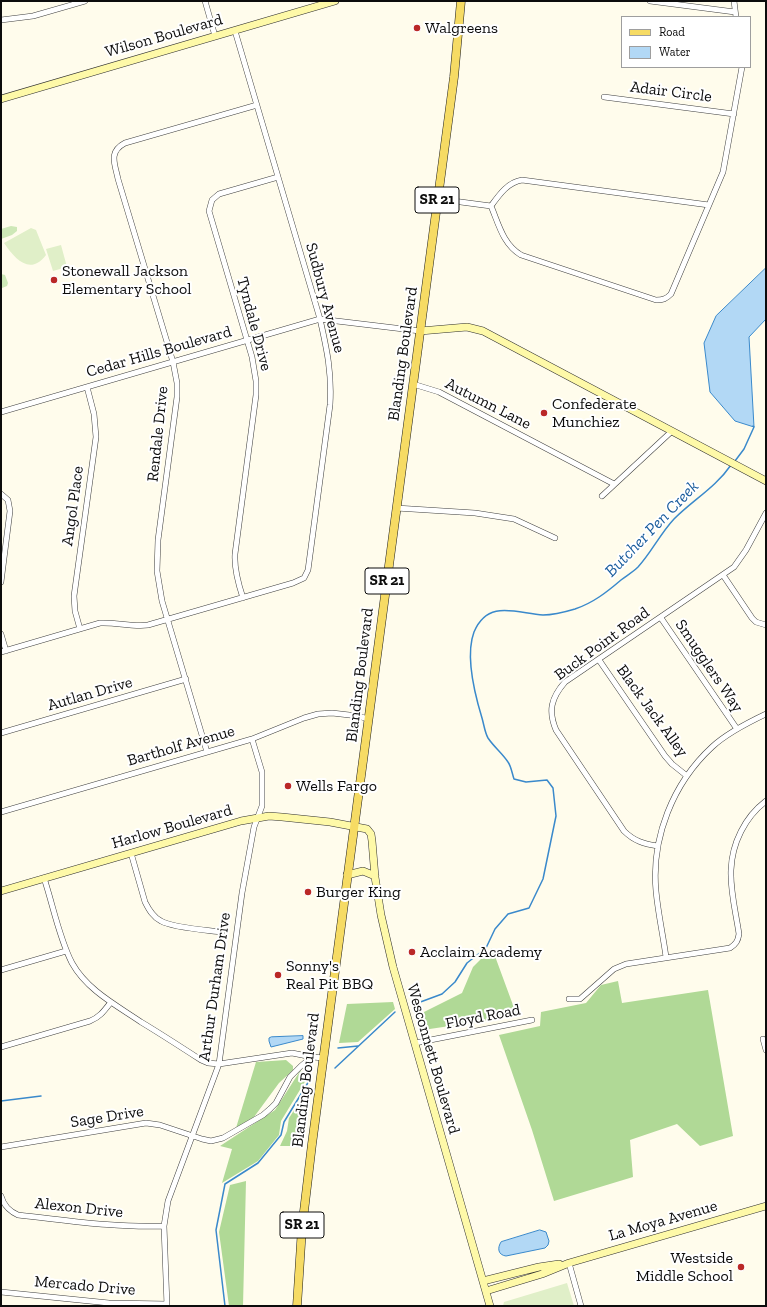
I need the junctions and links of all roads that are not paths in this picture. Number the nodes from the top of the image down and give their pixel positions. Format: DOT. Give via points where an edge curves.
graph roads {
  1 [pos="85,1"];
  2 [pos="205,1"];
  3 [pos="335,1"];
  4 [pos="461,1"];
  5 [pos="650,1"];
  6 [pos="734,1"];
  7 [pos="736,14"];
  8 [pos="1,20"];
  9 [pos="235,30"];
  10 [pos="215,36"];
  11 [pos="742,68"];
  12 [pos="604,97"];
  13 [pos="1,99"];
  14 [pos="257,105"];
  15 [pos="734,114"];
  16 [pos="278,177"];
  17 [pos="438,199"];
  18 [pos="709,205"];
  19 [pos="491,206"];
  20 [pos="320,319"];
  21 [pos="420,331"];
  22 [pos="247,340"];
  23 [pos="172,362"];
  24 [pos="413,384"];
  25 [pos="87,387"];
  26 [pos="1,412"];
  27 [pos="672,431"];
  28 [pos="766,481"];
  29 [pos="614,484"];
  30 [pos="1,494"];
  31 [pos="602,496"];
  32 [pos="396,508"];
  33 [pos="766,513"];
  34 [pos="555,538"];
  35 [pos="723,575"];
  36 [pos="1,582"];
  37 [pos="243,598"];
  38 [pos="661,618"];
  39 [pos="168,620"];
  40 [pos="766,625"];
  41 [pos="80,629"];
  42 [pos="1,634"];
  43 [pos="3,652"];
  44 [pos="599,660"];
  45 [pos="186,679"];
  46 [pos="766,714"];
  47 [pos="368,719"];
  48 [pos="737,729"];
  49 [pos="1,733"];
  50 [pos="252,738"];
  51 [pos="207,752"];
  52 [pos="687,776"];
  53 [pos="766,801"];
  54 [pos="1,812"];
  55 [pos="257,818"];
  56 [pos="354,826"];
  57 [pos="658,846"];
  58 [pos="131,853"];
  59 [pos="347,875"];
  60 [pos="375,876"];
  61 [pos="44,878"];
  62 [pos="1,891"];
  63 [pos="222,932"];
  64 [pos="66,951"];
  65 [pos="666,957"];
  66 [pos="1,970"];
  67 [pos="569,999"];
  68 [pos="111,1002"];
  69 [pos="532,1020"];
  70 [pos="763,1039"];
  71 [pos="415,1043"];
  72 [pos="1,1047"];
  73 [pos="766,1050"];
  74 [pos="312,1057"];
  75 [pos="324,1058"];
  76 [pos="219,1064"];
  77 [pos="192,1136"];
  78 [pos="1,1147"];
  79 [pos="1,1196"];
  80 [pos="766,1206"];
  81 [pos="164,1226"];
  82 [pos="569,1263"];
  83 [pos="483,1281"];
  84 [pos="486,1291"];
  85 [pos="1,1292"];
  86 [pos="167,1305"];
  87 [pos="298,1306"];
  88 [pos="490,1306"];
  89 [pos="581,1306"];
  1 -- 8 [label="street" via="33,16"];
  2 -- 10 [label="street"];
  3 -- 9 [label="street, Wilson Boulevard"];
  4 -- 17 [label="main road, Blanding Boulevard / SR 21"];
  5 -- 7 [label="street"];
  6 -- 7 [label="street"];
  9 -- 10 [label="street, Wilson Boulevard"];
  9 -- 14 [label="street, Sudbury Avenue"];
  10 -- 13 [label="street, Wilson Boulevard"];
  11 -- 15 [label="street"];
  12 -- 15 [label="street, Adair Circle"];
  14 -- 16 [label="street, Sudbury Avenue"];
  14 -- 23 [label="street, Rendale Drive" via="125,143 114,155 118,179"];
  15 -- 18 [label="street" via="723,172"];
  16 -- 20 [label="street, Sudbury Avenue"];
  16 -- 22 [label="street, Tyndale Drive" via="220,194 210,205 209,211"];
  17 -- 19 [label="street"];
  17 -- 21 [label="main road, Blanding Boulevard / SR 21"];
  18 -- 19 [label="street" via="522,180 507,186"];
  18 -- 19 [label="street" via="671,294 663,300 656,300 521,255 504,239"];
  20 -- 21 [label="street, Cedar Hills Boulevard"];
  20 -- 22 [label="street, Cedar Hills Boulevard"];
  20 -- 37 [label="street, Sudbury Avenue" via="329,360 331,388 308,570 304,578 293,583"];
  21 -- 24 [label="main road, Blanding Boulevard / SR 21"];
  21 -- 27 [label="street" via="467,327 483,331"];
  22 -- 23 [label="street, Cedar Hills Boulevard"];
  22 -- 37 [label="street, Tyndale Drive" via="254,369 256,395 234,565"];
  23 -- 25 [label="street, Cedar Hills Boulevard"];
  23 -- 39 [label="street, Rendale Drive" via="177,397 156,554 159,586"];
  24 -- 29 [label="street, Autumn Lane" via="439,392"];
  24 -- 32 [label="main road, Blanding Boulevard / SR 21"];
  25 -- 26 [label="street, Cedar Hills Boulevard"];
  25 -- 41 [label="street, Angol Place" via="94,414 96,437 74,596"];
  27 -- 28 [label="street"];
  27 -- 29 [label="street"];
  29 -- 31 [label="street"];
  30 -- 36 [label="street" via="8,500 10,511"];
  32 -- 34 [label="street" via="475,513 514,519"];
  32 -- 47 [label="main road, Blanding Boulevard / SR 21"];
  33 -- 35 [label="street, Buck Point Road" via="741,559"];
  35 -- 38 [label="street, Buck Point Road"];
  35 -- 40 [label="street" via="752,618"];
  37 -- 39 [label="street"];
  38 -- 44 [label="street, Buck Point Road"];
  38 -- 48 [label="street, Smugglers Way"];
  39 -- 41 [label="street" via="139,626 100,623"];
  39 -- 45 [label="street, Rendale Drive"];
  41 -- 43 [label="street"];
  42 -- 43 [label="street"];
  44 -- 52 [label="street, Black Jack Alley" via="659,748 672,764"];
  44 -- 57 [label="street, Buck Point Road" via="565,682 559,689 552,705 553,723 624,831 642,843"];
  45 -- 49 [label="street, Autlan Drive"];
  45 -- 51 [label="street, Rendale Drive"];
  46 -- 48 [label="street"];
  47 -- 50 [label="street, Bartholf Avenue" via="332,713 318,714"];
  47 -- 56 [label="main road, Blanding Boulevard / SR 21"];
  48 -- 52 [label="street" via="712,747"];
  50 -- 51 [label="street, Bartholf Avenue"];
  50 -- 55 [label="street, Arthur Durham Drive" via="262,781 262,806"];
  51 -- 54 [label="street, Bartholf Avenue"];
  52 -- 57 [label="street" via="667,813"];
  53 -- 65 [label="street" via="751,815 743,828 733,855 731,870 739,934 735,945 730,948"];
  55 -- 56 [label="street, Harlow Boulevard" via="282,817"];
  55 -- 58 [label="street, Harlow Boulevard"];
  55 -- 76 [label="street, Arthur Durham Drive" via="242,893"];
  56 -- 59 [label="main road, Blanding Boulevard / SR 21"];
  56 -- 60 [label="street, Wesconnett Boulevard" via="367,829 371,834"];
  57 -- 65 [label="street" via="656,890"];
  58 -- 61 [label="street, Harlow Boulevard"];
  58 -- 63 [label="street" via="145,902 154,916 167,924"];
  59 -- 60 [label="street" via="363,871"];
  59 -- 75 [label="main road, Blanding Boulevard / SR 21"];
  60 -- 71 [label="street, Wesconnett Boulevard" via="385,937"];
  61 -- 62 [label="street, Harlow Boulevard"];
  61 -- 64 [label="street"];
  64 -- 66 [label="street"];
  64 -- 68 [label="street" via="82,977"];
  65 -- 67 [label="street" via="620,966 580,999"];
  68 -- 72 [label="street" via="102,1014 90,1021"];
  68 -- 76 [label="street" via="201,1060"];
  69 -- 71 [label="street, Floyd Road"];
  70 -- 73 [label="street"];
  71 -- 83 [label="street, Wesconnett Boulevard"];
  74 -- 75 [label="street"];
  74 -- 76 [label="street" via="292,1053"];
  74 -- 77 [label="street, Sage Drive" via="290,1077 276,1102 263,1115 223,1138 211,1141"];
  75 -- 87 [label="main road, Blanding Boulevard / SR 21" via="302,1228"];
  76 -- 77 [label="street, Arthur Durham Drive"];
  77 -- 78 [label="street, Sage Drive" via="160,1125 146,1124"];
  77 -- 81 [label="street, Arthur Durham Drive" via="168,1201"];
  79 -- 81 [label="street, Alexon Drive" via="5,1206 18,1215 115,1226"];
  80 -- 82 [label="street, La Moya Avenue"];
  81 -- 86 [label="street, Arthur Durham Drive"];
  82 -- 83 [label="street, La Moya Avenue" via="539,1267"];
  82 -- 84 [label="street, La Moya Avenue"];
  82 -- 89 [label="street"];
  83 -- 84 [label="street, Wesconnett Boulevard"];
  84 -- 88 [label="street, Wesconnett Boulevard"];
  85 -- 86 [label="street, Mercado Drive" via="109,1303"];
}
